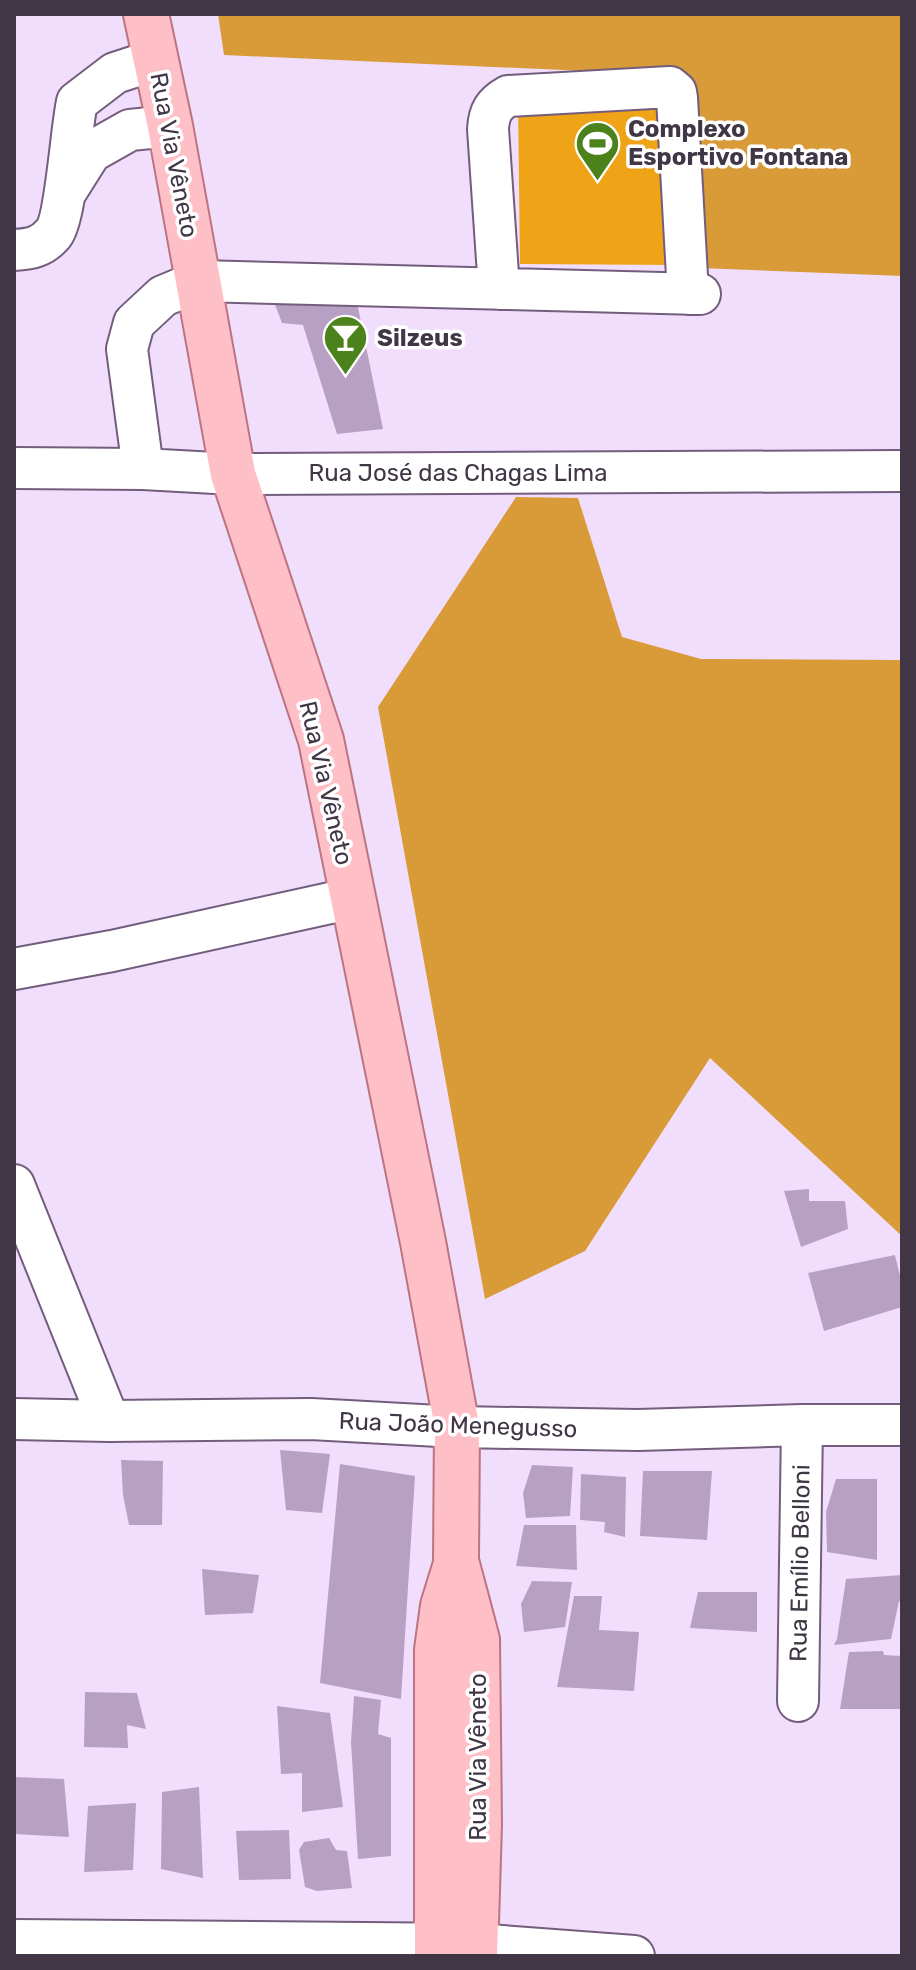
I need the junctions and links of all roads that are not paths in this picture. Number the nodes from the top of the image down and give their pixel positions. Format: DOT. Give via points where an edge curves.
graph roads {
  1 [pos="146,14"];
  2 [pos="155,60"];
  3 [pos="170,126"];
  4 [pos="65,193"];
  5 [pos="14,250"];
  6 [pos="199,281"];
  7 [pos="499,289"];
  8 [pos="14,468"];
  9 [pos="143,469"];
  10 [pos="902,471"];
  11 [pos="233,474"];
  12 [pos="353,898"];
  13 [pos="14,969"];
  14 [pos="14,1185"];
  15 [pos="14,1419"];
  16 [pos="109,1421"];
  17 [pos="802,1425"];
  18 [pos="902,1425"];
  19 [pos="457,1427"];
  20 [pos="798,1701"];
  21 [pos="14,1940"];
  22 [pos="456,1950"];
  23 [pos="634,1956"];
  1 -- 2 [label="main road, Rua Via Vêneto"];
  2 -- 3 [label="main road, Rua Via Vêneto"];
  2 -- 4 [label="street" via="115,73 77,102"];
  3 -- 4 [label="street" via="130,130 91,152"];
  3 -- 6 [label="main road, Rua Via Vêneto"];
  4 -- 5 [label="street" via="56,231 36,249"];
  6 -- 7 [label="street"];
  6 -- 9 [label="street" via="163,296 134,323 127,349"];
  6 -- 11 [label="main road, Rua Via Vêneto"];
  7 -- 7 [label="street" via="694,294 676,92 670,87 508,96 496,103 488,129"];
  8 -- 9 [label="street, Rua José das Chagas Lima"];
  9 -- 11 [label="street, Rua José das Chagas Lima"];
  10 -- 11 [label="street, Rua José das Chagas Lima"];
  11 -- 12 [label="main road, Rua Via Vêneto" via="321,740"];
  12 -- 13 [label="street"];
  12 -- 19 [label="main road, Rua Via Vêneto"];
  14 -- 16 [label="street"];
  15 -- 16 [label="street, Rua João Menegusso"];
  16 -- 19 [label="street, Rua João Menegusso" via="311,1419"];
  17 -- 18 [label="street, Rua João Menegusso"];
  17 -- 19 [label="street, Rua João Menegusso" via="638,1430"];
  17 -- 20 [label="street, Rua Emílio Belloni"];
  19 -- 22 [label="main road, Rua Via Vêneto" via="456,1561 477,1640 479,1824"];
  21 -- 22 [label="street"];
  22 -- 23 [label="street"];
}
